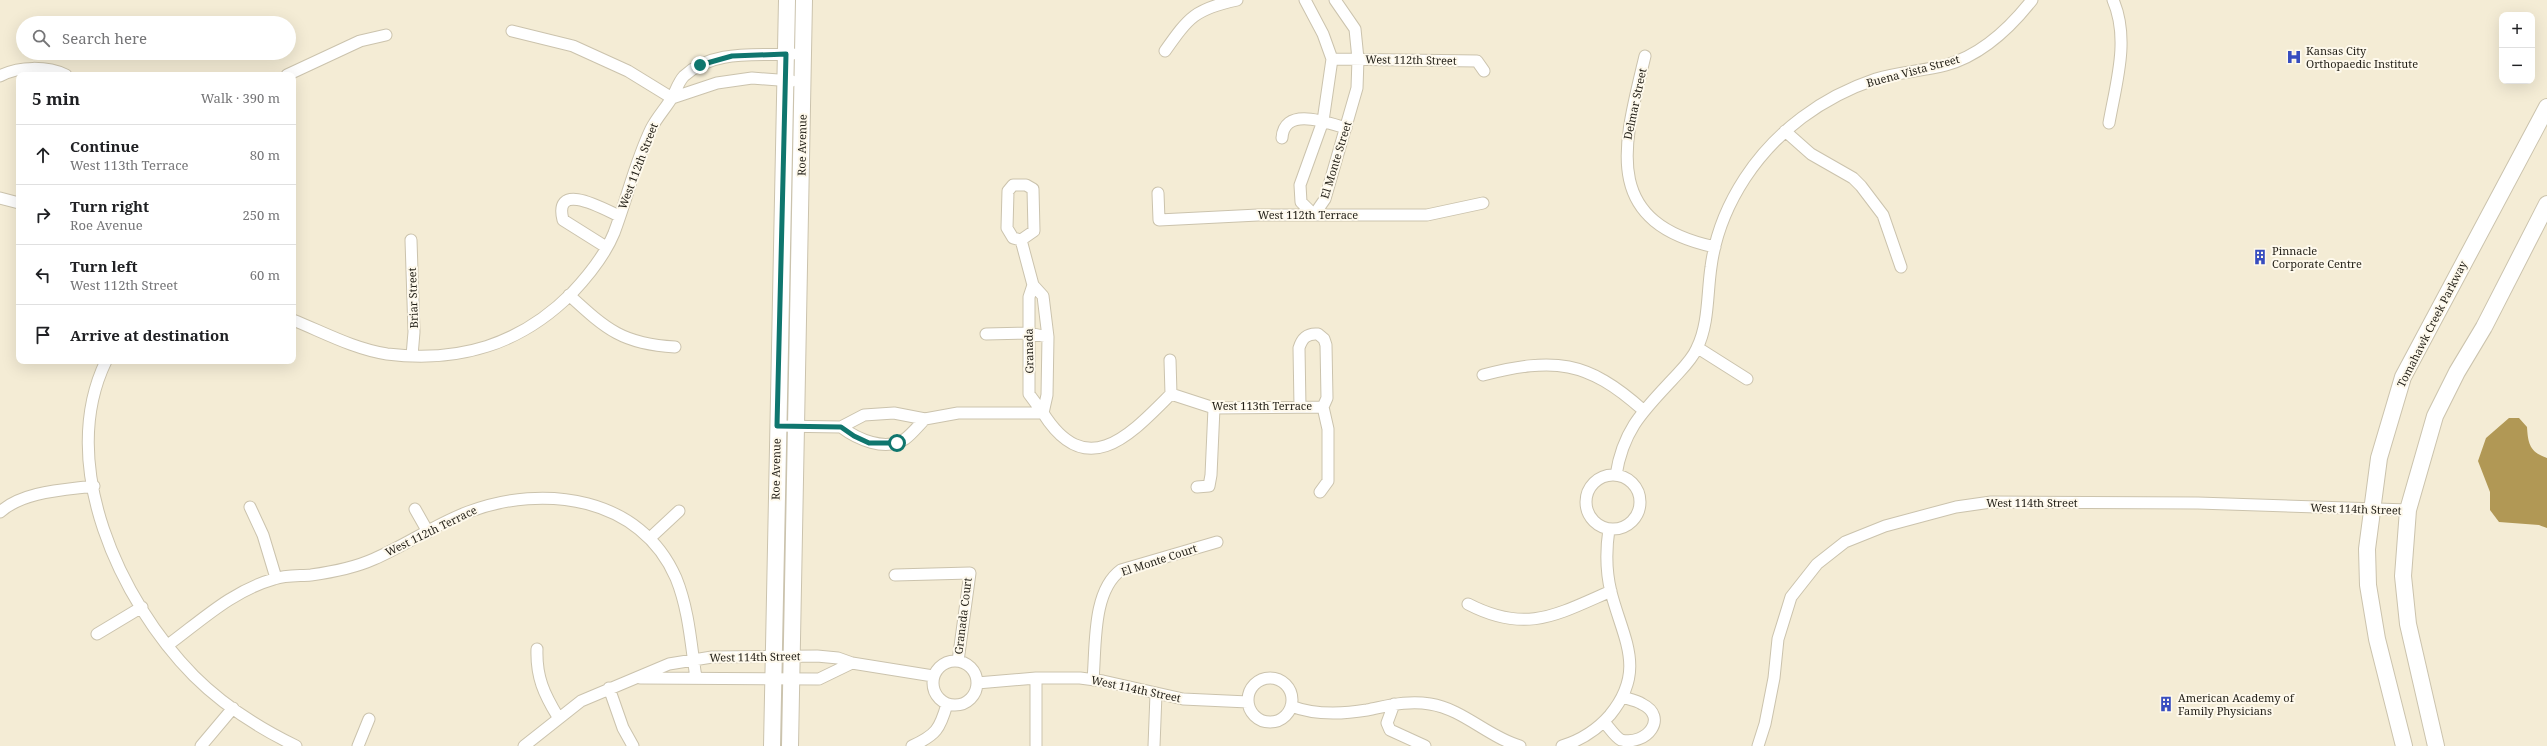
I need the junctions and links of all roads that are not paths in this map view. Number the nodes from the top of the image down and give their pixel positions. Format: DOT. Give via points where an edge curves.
graph roads {
  1 [pos="787,0"];
  2 [pos="804,0"];
  3 [pos="1237,0"];
  4 [pos="1305,0"];
  5 [pos="1334,0"];
  6 [pos="2032,0"];
  7 [pos="2113,0"];
  8 [pos="512,31"];
  9 [pos="386,35"];
  10 [pos="1165,51"];
  11 [pos="803,53"];
  12 [pos="786,54"];
  13 [pos="1645,56"];
  14 [pos="1332,59"];
  15 [pos="1358,59"];
  16 [pos="53,72"];
  17 [pos="293,72"];
  18 [pos="1484,72"];
  19 [pos="0,76"];
  20 [pos="786,81"];
  21 [pos="803,81"];
  22 [pos="672,98"];
  23 [pos="2547,107"];
  24 [pos="1323,121"];
  25 [pos="2109,123"];
  26 [pos="1346,128"];
  27 [pos="1785,132"];
  28 [pos="1282,138"];
  29 [pos="1158,194"];
  30 [pos="0,198"];
  31 [pos="16,202"];
  32 [pos="1483,202"];
  33 [pos="2547,204"];
  34 [pos="1314,215"];
  35 [pos="619,216"];
  36 [pos="411,240"];
  37 [pos="1021,240"];
  38 [pos="606,247"];
  39 [pos="1715,247"];
  40 [pos="1901,267"];
  41 [pos="1033,285"];
  42 [pos="569,295"];
  43 [pos="296,321"];
  44 [pos="1028,333"];
  45 [pos="986,334"];
  46 [pos="1048,337"];
  47 [pos="675,347"];
  48 [pos="1698,348"];
  49 [pos="412,356"];
  50 [pos="1170,360"];
  51 [pos="105,364"];
  52 [pos="1483,375"];
  53 [pos="1747,379"];
  54 [pos="1172,394"];
  55 [pos="1300,407"];
  56 [pos="1322,407"];
  57 [pos="1214,408"];
  58 [pos="1643,410"];
  59 [pos="1043,413"];
  60 [pos="925,419"];
  61 [pos="777,426"];
  62 [pos="794,427"];
  63 [pos="841,427"];
  64 [pos="1616,475"];
  65 [pos="94,486"];
  66 [pos="1198,487"];
  67 [pos="1320,492"];
  68 [pos="250,507"];
  69 [pos="415,509"];
  70 [pos="2370,510"];
  71 [pos="2408,510"];
  72 [pos="679,511"];
  73 [pos="0,512"];
  74 [pos="1609,529"];
  75 [pos="428,532"];
  76 [pos="650,538"];
  77 [pos="1217,542"];
  78 [pos="895,575"];
  79 [pos="276,578"];
  80 [pos="1611,591"];
  81 [pos="1468,604"];
  82 [pos="142,607"];
  83 [pos="97,634"];
  84 [pos="168,645"];
  85 [pos="537,649"];
  86 [pos="774,656"];
  87 [pos="791,656"];
  88 [pos="694,660"];
  89 [pos="958,661"];
  90 [pos="852,663"];
  91 [pos="934,676"];
  92 [pos="636,678"];
  93 [pos="696,678"];
  94 [pos="1036,678"];
  95 [pos="773,680"];
  96 [pos="791,680"];
  97 [pos="1093,680"];
  98 [pos="977,683"];
  99 [pos="609,688"];
  100 [pos="1156,694"];
  101 [pos="1622,697"];
  102 [pos="1248,702"];
  103 [pos="947,704"];
  104 [pos="1394,704"];
  105 [pos="1291,706"];
  106 [pos="233,708"];
  107 [pos="558,717"];
  108 [pos="369,719"];
  109 [pos="1604,722"];
  110 [pos="202,746"];
  111 [pos="296,746"];
  112 [pos="358,746"];
  113 [pos="524,746"];
  114 [pos="633,746"];
  115 [pos="772,746"];
  116 [pos="790,746"];
  117 [pos="912,746"];
  118 [pos="1036,746"];
  119 [pos="1154,746"];
  120 [pos="1424,746"];
  121 [pos="1520,746"];
  122 [pos="1562,746"];
  123 [pos="1758,746"];
  124 [pos="2404,746"];
  125 [pos="2436,746"];
  1 -- 12 [label="main road, Roe Avenue"];
  2 -- 11 [label="main road, Roe Avenue"];
  3 -- 10 [label="street" via="1213,5 1187,20"];
  4 -- 14 [label="street, El Monte Street" via="1323,34"];
  5 -- 15 [label="street, El Monte Street" via="1356,29"];
  6 -- 27 [label="street, Buena Vista Street" via="2005,30 1977,51 1947,65 1892,75 1838,94 1820,104"];
  7 -- 25 [label="street" via="2121,22 2122,38"];
  8 -- 22 [label="street" via="573,46 628,71"];
  9 -- 17 [label="street" via="360,41"];
  11 -- 12 [label="street, West 112th Street"];
  11 -- 21 [label="main road, Roe Avenue"];
  12 -- 20 [label="main road, Roe Avenue"];
  12 -- 22 [label="street, West 112th Street" via="737,56 700,65 683,77"];
  13 -- 39 [label="street, Delmar Street" via="1629,122 1625,151 1634,194 1656,222 1670,232 1687,240"];
  14 -- 15 [label="street, West 112th Street"];
  14 -- 24 [label="street, El Monte Street"];
  15 -- 18 [label="street, West 112th Street" via="1477,61"];
  15 -- 26 [label="street, El Monte Street" via="1356,88"];
  16 -- 19 [label="street" via="36,68 20,69"];
  20 -- 21 [label="street"];
  20 -- 22 [label="street" via="752,78 717,83"];
  20 -- 61 [label="main road, Roe Avenue"];
  21 -- 62 [label="main road, Roe Avenue"];
  22 -- 35 [label="street, West 112th Street" via="650,130"];
  23 -- 70 [label="main road, Tomahawk Creek Parkway" via="2403,377 2379,458"];
  24 -- 26 [label="street"];
  24 -- 28 [label="street" via="1291,121 1283,128"];
  24 -- 34 [label="street, El Monte Street" via="1300,185 1301,202"];
  26 -- 34 [label="street, El Monte Street" via="1325,199"];
  27 -- 39 [label="street, Buena Vista Street" via="1766,151 1744,180 1728,210"];
  27 -- 40 [label="street" via="1811,154 1853,178 1861,186 1883,215"];
  29 -- 34 [label="street, West 112th Terrace" via="1159,220"];
  30 -- 31 [label="street"];
  32 -- 34 [label="street, West 112th Terrace" via="1427,215"];
  33 -- 71 [label="main road" via="2435,416"];
  35 -- 38 [label="street, West 112th Street"];
  35 -- 38 [label="street, West 112th Street" via="583,199 570,199 563,204 563,220"];
  36 -- 49 [label="street, Briar Street" via="414,332"];
  37 -- 37 [label="street" via="1034,231 1032,189 1026,185 1013,185 1008,191 1007,228 1013,238"];
  37 -- 41 [label="street"];
  38 -- 42 [label="street, West 112th Street" via="582,282"];
  39 -- 48 [label="street, Buena Vista Street" via="1705,320"];
  41 -- 44 [label="street, Granada" via="1029,297"];
  41 -- 46 [label="street" via="1043,296"];
  42 -- 47 [label="street" via="614,332 630,340"];
  42 -- 49 [label="street, West 112th Street" via="553,311 516,337 465,352 433,357"];
  43 -- 49 [label="street, West 112th Street" via="366,349"];
  44 -- 45 [label="street"];
  44 -- 46 [label="street"];
  44 -- 59 [label="street, Granada" via="1029,394"];
  46 -- 59 [label="street" via="1047,395"];
  48 -- 53 [label="street"];
  48 -- 58 [label="street, Buena Vista Street"];
  50 -- 54 [label="street"];
  51 -- 65 [label="street" via="89,416 89,455"];
  52 -- 58 [label="street" via="1536,364 1588,371 1612,385"];
  54 -- 57 [label="street, West 113th Terrace"];
  54 -- 59 [label="street" via="1128,436 1104,446 1089,447 1065,440 1053,429"];
  55 -- 56 [label="street, West 113th Terrace"];
  55 -- 56 [label="street" via="1299,348 1301,340 1312,334 1324,338 1326,346 1327,398"];
  55 -- 57 [label="street, West 113th Terrace"];
  56 -- 67 [label="street" via="1328,429 1328,481"];
  57 -- 66 [label="street" via="1211,475 1208,486"];
  58 -- 64 [label="street, Buena Vista Street" via="1627,434"];
  59 -- 60 [label="street" via="958,413"];
  60 -- 63 [label="street" via="894,413 864,415"];
  60 -- 63 [label="street" via="906,438 897,443 869,443"];
  61 -- 62 [label="street"];
  61 -- 86 [label="main road, Roe Avenue"];
  62 -- 63 [label="street"];
  62 -- 87 [label="main road, Roe Avenue"];
  64 -- 74 [label="street" via="1610,474 1597,480 1589,489 1586,498 1586,506 1592,518"];
  64 -- 74 [label="street" via="1628,478 1635,484 1641,502 1639,511 1627,525"];
  65 -- 73 [label="street" via="27,498"];
  65 -- 82 [label="street" via="104,531 113,554"];
  68 -- 79 [label="street" via="263,534"];
  69 -- 75 [label="street"];
  70 -- 71 [label="street, West 114th Street"];
  70 -- 123 [label="street, West 114th Street" via="2198,503 1992,502 1956,507 1879,528 1845,542 1817,564 1791,596 1778,639 1766,724"];
  70 -- 124 [label="main road, Tomahawk Creek Parkway" via="2368,586 2376,639"];
  71 -- 125 [label="main road" via="2403,576 2408,624"];
  72 -- 76 [label="street"];
  74 -- 80 [label="street"];
  75 -- 76 [label="street, West 112th Terrace" via="469,512 498,502 546,497 590,503 629,521"];
  75 -- 79 [label="street, West 112th Terrace" via="352,567"];
  76 -- 88 [label="street, West 112th Terrace" via="676,579 688,620"];
  77 -- 97 [label="street, El Monte Court" via="1121,570 1114,576 1106,586 1100,603"];
  78 -- 89 [label="street, Granada Court" via="970,573"];
  79 -- 84 [label="street, West 112th Terrace" via="232,596"];
  80 -- 81 [label="street" via="1554,615 1520,621 1498,617"];
  80 -- 101 [label="street" via="1625,632 1629,653 1629,675"];
  82 -- 83 [label="street"];
  82 -- 84 [label="street"];
  84 -- 106 [label="street" via="193,675"];
  85 -- 107 [label="street" via="541,688"];
  86 -- 87 [label="street, West 114th Street"];
  86 -- 88 [label="street, West 114th Street" via="712,657"];
  86 -- 95 [label="main road, Roe Avenue"];
  87 -- 90 [label="street, West 114th Street" via="838,658"];
  87 -- 96 [label="main road, Roe Avenue"];
  88 -- 92 [label="street, West 114th Street" via="669,664"];
  88 -- 93 [label="street, West 112th Terrace"];
  89 -- 91 [label="street" via="942,664"];
  89 -- 98 [label="street" via="971,668"];
  90 -- 91 [label="street, West 114th Street"];
  90 -- 96 [label="street, West 114th Street" via="819,679"];
  91 -- 103 [label="street" via="934,690 939,699"];
  92 -- 93 [label="street, West 114th Street"];
  92 -- 99 [label="street, West 114th Street"];
  93 -- 95 [label="street, West 114th Street"];
  94 -- 97 [label="street, West 114th Street"];
  94 -- 98 [label="street, West 114th Street"];
  94 -- 118 [label="street"];
  95 -- 96 [label="street, West 114th Street"];
  95 -- 115 [label="main road, Roe Avenue"];
  96 -- 116 [label="main road, Roe Avenue"];
  97 -- 100 [label="street, West 114th Street"];
  98 -- 103 [label="street" via="975,693 968,701 957,705"];
  99 -- 107 [label="street, West 114th Street" via="581,701"];
  99 -- 114 [label="street" via="623,728"];
  100 -- 102 [label="street, West 114th Street" via="1199,701"];
  100 -- 119 [label="street"];
  101 -- 109 [label="street"];
  101 -- 109 [label="street" via="1649,709 1655,720 1650,736 1631,743 1621,740"];
  102 -- 105 [label="street" via="1254,715 1266,722 1280,720"];
  102 -- 105 [label="street" via="1248,695 1256,682 1270,677 1278,678 1289,688 1292,695"];
  103 -- 117 [label="street" via="934,734"];
  104 -- 105 [label="street" via="1365,711 1337,712 1305,711"];
  104 -- 120 [label="street" via="1387,723 1390,730"];
  104 -- 121 [label="street" via="1410,702 1441,706 1493,736"];
  106 -- 110 [label="street"];
  106 -- 111 [label="street" via="262,729"];
  107 -- 113 [label="street, West 114th Street"];
  108 -- 112 [label="street"];
  109 -- 122 [label="street" via="1588,734"];
}
